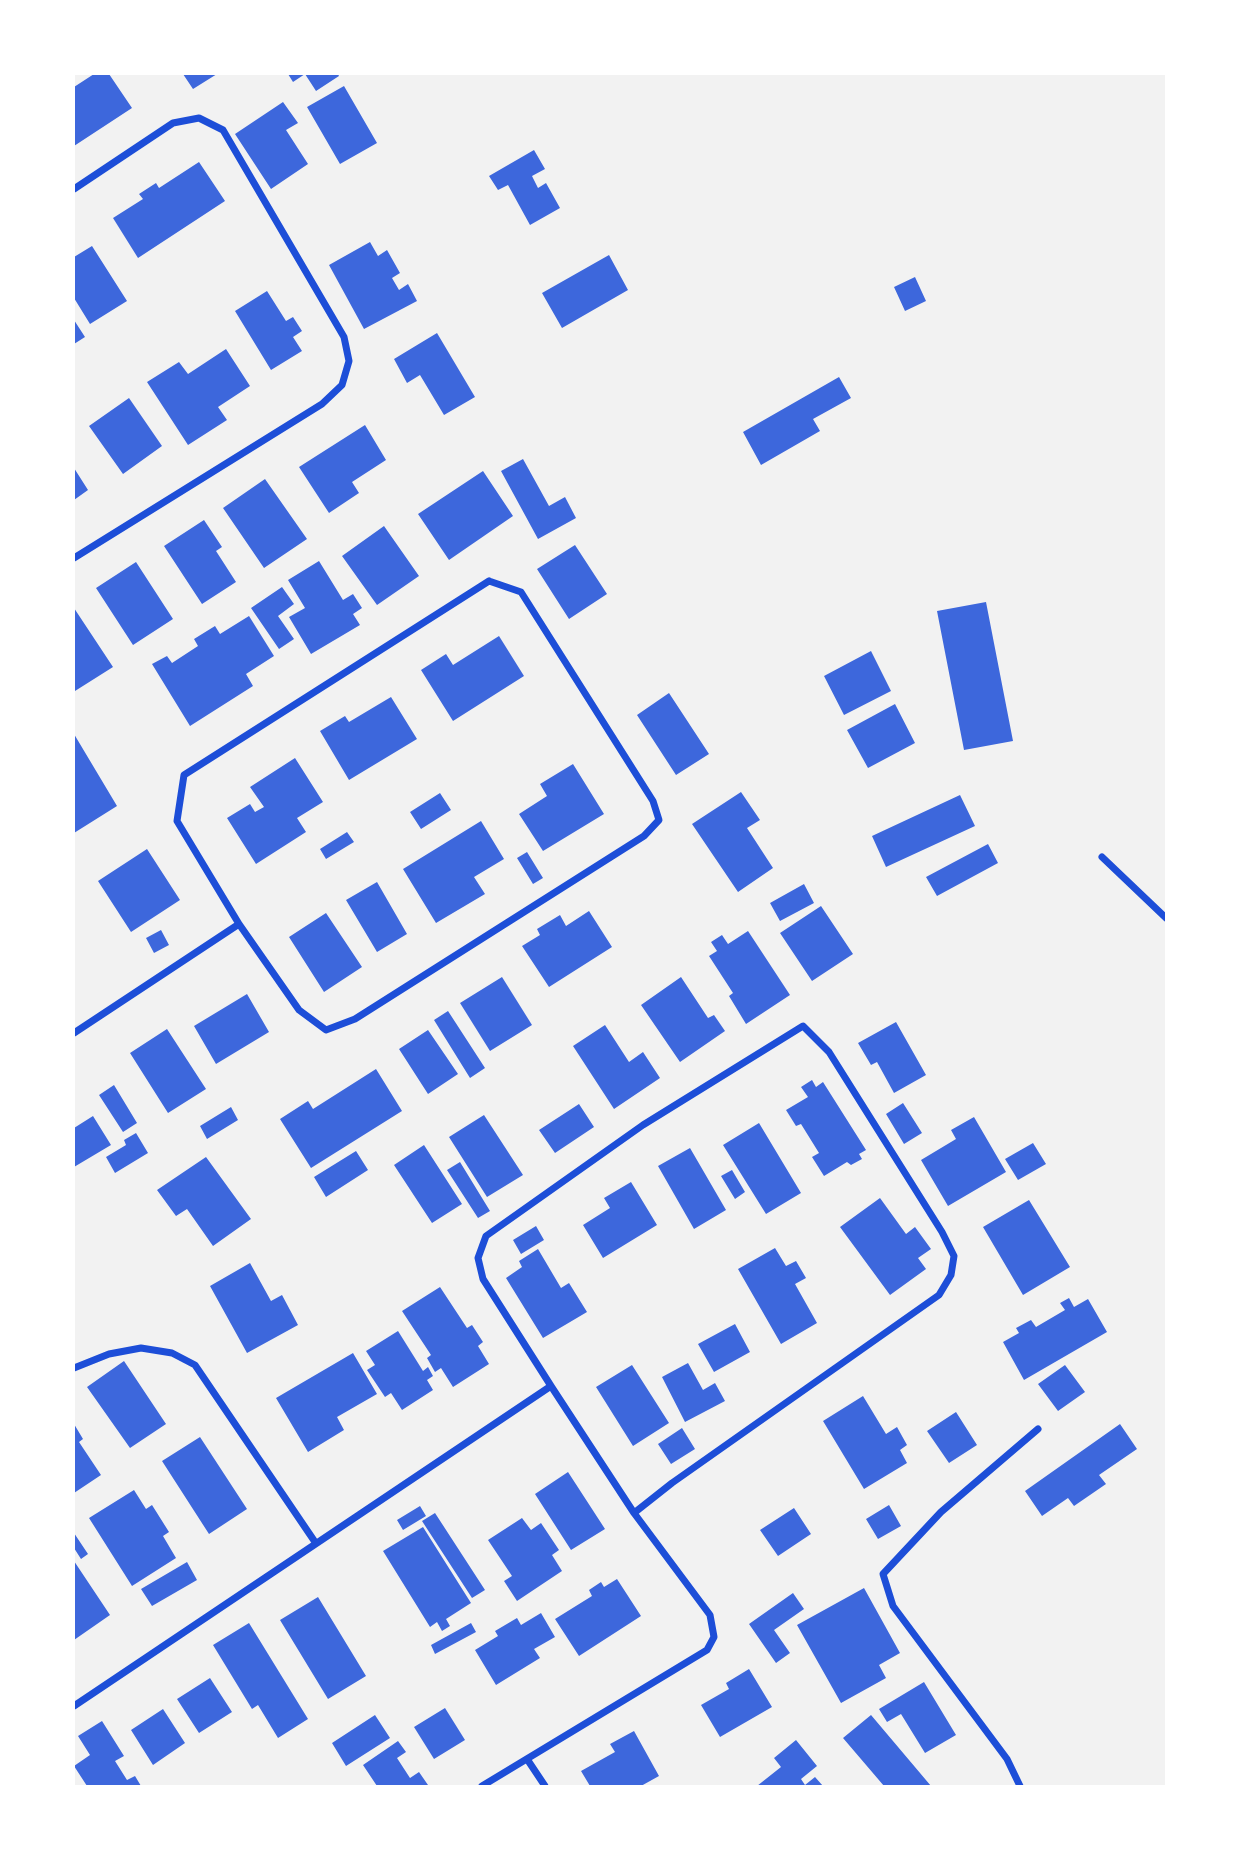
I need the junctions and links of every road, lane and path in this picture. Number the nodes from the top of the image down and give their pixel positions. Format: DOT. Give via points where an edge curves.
graph roads {
  1 [pos="74,189"];
  2 [pos="74,558"];
  3 [pos="1102,857"];
  4 [pos="1167,918"];
  5 [pos="239,924"];
  6 [pos="74,1033"];
  7 [pos="74,1368"];
  8 [pos="551,1387"];
  9 [pos="1038,1429"];
  10 [pos="635,1513"];
  11 [pos="315,1542"];
  12 [pos="74,1706"];
  13 [pos="527,1759"];
  14 [pos="482,1787"];
  15 [pos="545,1787"];
  16 [pos="1020,1787"];
  1 -- 2 [label="street" via="173,123 199,118 223,130 344,337 349,360 342,385 322,404"];
  3 -- 4 [label="street"];
  5 -- 5 [label="street" via="299,1010 326,1030 367,1012 644,836 659,820 653,801 521,592 489,582 184,775 177,821"];
  5 -- 6 [label="street"];
  7 -- 11 [label="street" via="141,1348 172,1353 195,1365"];
  8 -- 10 [label="street"];
  8 -- 10 [label="street" via="483,1279 478,1258 486,1236 643,1125 803,1026 829,1052 942,1232 954,1256 951,1275 939,1295"];
  8 -- 11 [label="street"];
  9 -- 16 [label="street" via="941,1512 883,1574 893,1606 1007,1759"];
  10 -- 13 [label="street" via="710,1615 714,1637 707,1650"];
  11 -- 12 [label="street"];
  13 -- 14 [label="street"];
  13 -- 15 [label="street"];
}
